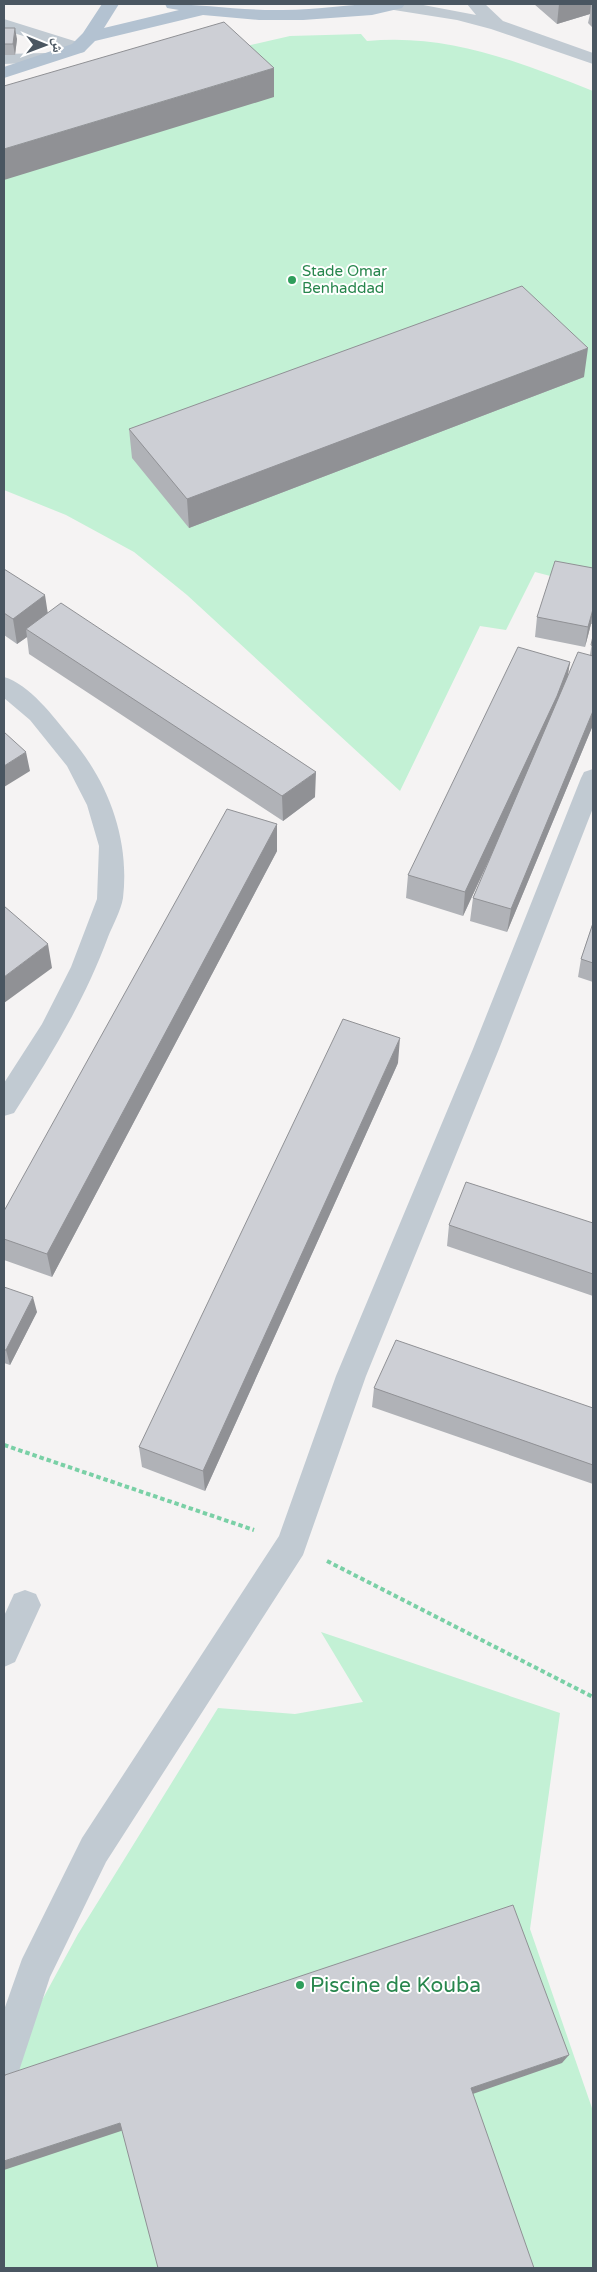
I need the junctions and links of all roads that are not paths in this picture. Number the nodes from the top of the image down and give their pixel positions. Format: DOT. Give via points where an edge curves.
graph roads {
  1 [pos="110,4"];
  2 [pos="173,4"];
  3 [pos="395,4"];
  4 [pos="496,4"];
  5 [pos="477,6"];
  6 [pos="241,9"];
  7 [pos="207,13"];
  8 [pos="6,25"];
  9 [pos="497,25"];
  10 [pos="83,42"];
  11 [pos="134,44"];
  12 [pos="45,58"];
  13 [pos="4,59"];
  14 [pos="593,60"];
  15 [pos="4,73"];
  16 [pos="4,685"];
  17 [pos="593,778"];
  18 [pos="4,1105"];
  19 [pos="25,1605"];
  20 [pos="4,1651"];
  21 [pos="4,2064"];
  1 -- 10 [label="main road"];
  2 -- 7 [label="main road"];
  3 -- 6 [label="main road" via="333,13 275,16"];
  3 -- 9 [label="street"];
  4 -- 5 [label="street"];
  5 -- 9 [label="street"];
  6 -- 7 [label="main road" via="228,21"];
  7 -- 10 [label="main road"];
  8 -- 10 [label="street"];
  9 -- 14 [label="street"];
  10 -- 11 [label="main road" via="97,52"];
  10 -- 12 [label="main road"];
  12 -- 13 [label="street"];
  12 -- 15 [label="main road"];
  16 -- 18 [label="street" via="38,714 77,761 99,805 111,846 110,899 84,967 52,1031"];
  17 -- 21 [label="street" via="351,1376 292,1544 94,1850 34,1971"];
  19 -- 20 [label="street"];
}
